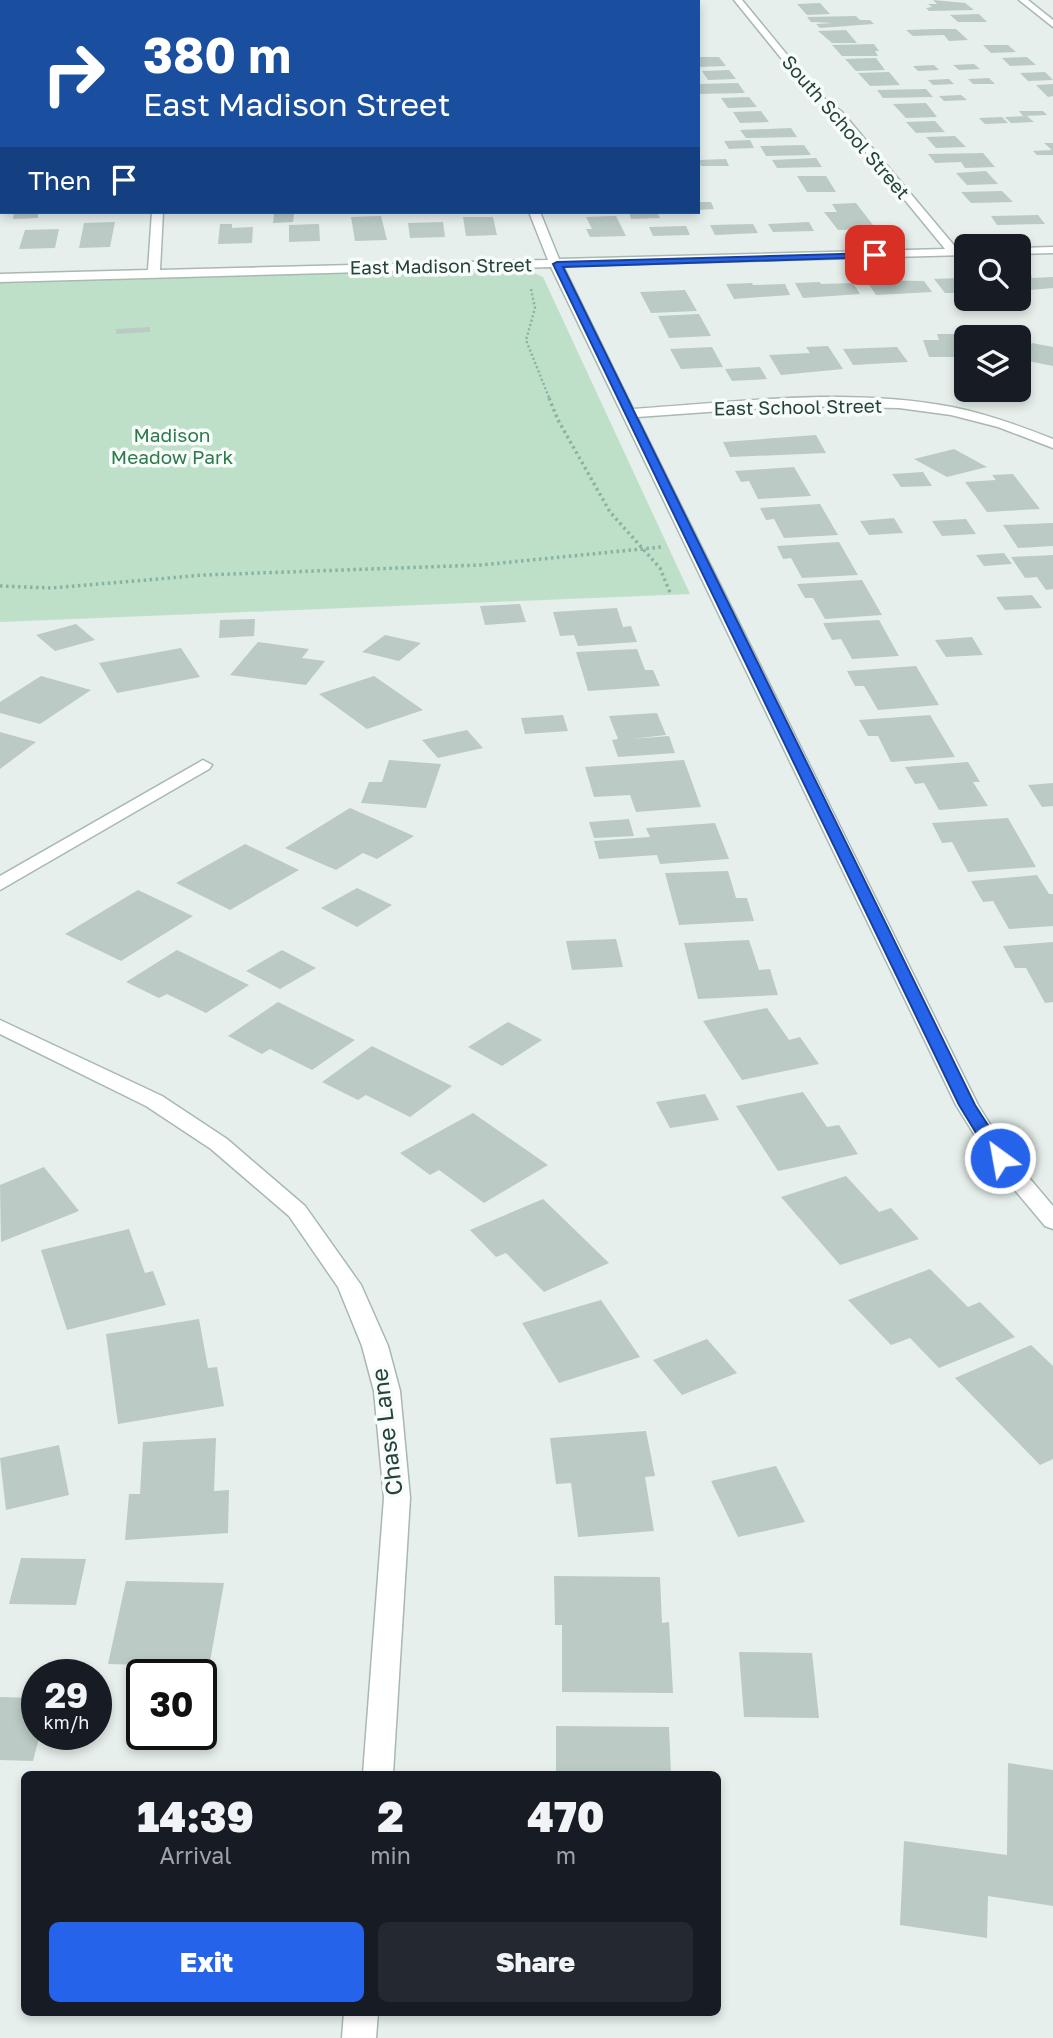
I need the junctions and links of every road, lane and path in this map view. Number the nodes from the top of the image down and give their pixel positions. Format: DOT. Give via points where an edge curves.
graph roads {
  1 [pos="738,0"];
  2 [pos="1023,0"];
  3 [pos="1053,24"];
  4 [pos="157,214"];
  5 [pos="535,214"];
  6 [pos="954,246"];
  7 [pos="1053,250"];
  8 [pos="1031,251"];
  9 [pos="954,253"];
  10 [pos="557,264"];
  11 [pos="154,273"];
  12 [pos="0,278"];
  13 [pos="526,280"];
  14 [pos="966,402"];
  15 [pos="957,412"];
  16 [pos="630,414"];
  17 [pos="1049,442"];
  18 [pos="694,544"];
  19 [pos="645,549"];
  20 [pos="0,586"];
  21 [pos="671,595"];
  22 [pos="203,765"];
  23 [pos="0,884"];
  24 [pos="0,1026"];
  25 [pos="1053,1221"];
  26 [pos="378,1771"];
  27 [pos="361,2016"];
  28 [pos="359,2038"];
  1 -- 6 [label="street, South School Street" via="818,98 839,114"];
  2 -- 3 [label="street"];
  4 -- 11 [label="street"];
  5 -- 10 [label="street"];
  7 -- 8 [label="street"];
  9 -- 10 [label="street, East Madison Street"];
  10 -- 11 [label="street, East Madison Street"];
  10 -- 16 [label="street"];
  11 -- 12 [label="street, East Madison Street"];
  13 -- 19 [label="path" via="535,302 526,340 558,421 610,512"];
  14 -- 15 [label="street"];
  15 -- 16 [label="street, East School Street" via="838,402"];
  15 -- 17 [label="street, East School Street" via="999,422"];
  16 -- 18 [label="street"];
  18 -- 19 [label="path"];
  18 -- 25 [label="street" via="967,1105 1000,1158"];
  19 -- 20 [label="path" via="481,565 204,575 52,588"];
  19 -- 21 [label="path" via="660,568"];
  22 -- 23 [label="street"];
  24 -- 26 [label="street, Chase Lane" via="154,1101 219,1144 297,1210 349,1285 387,1391 395,1459 397,1498"];
  27 -- 28 [label="street"];
}
